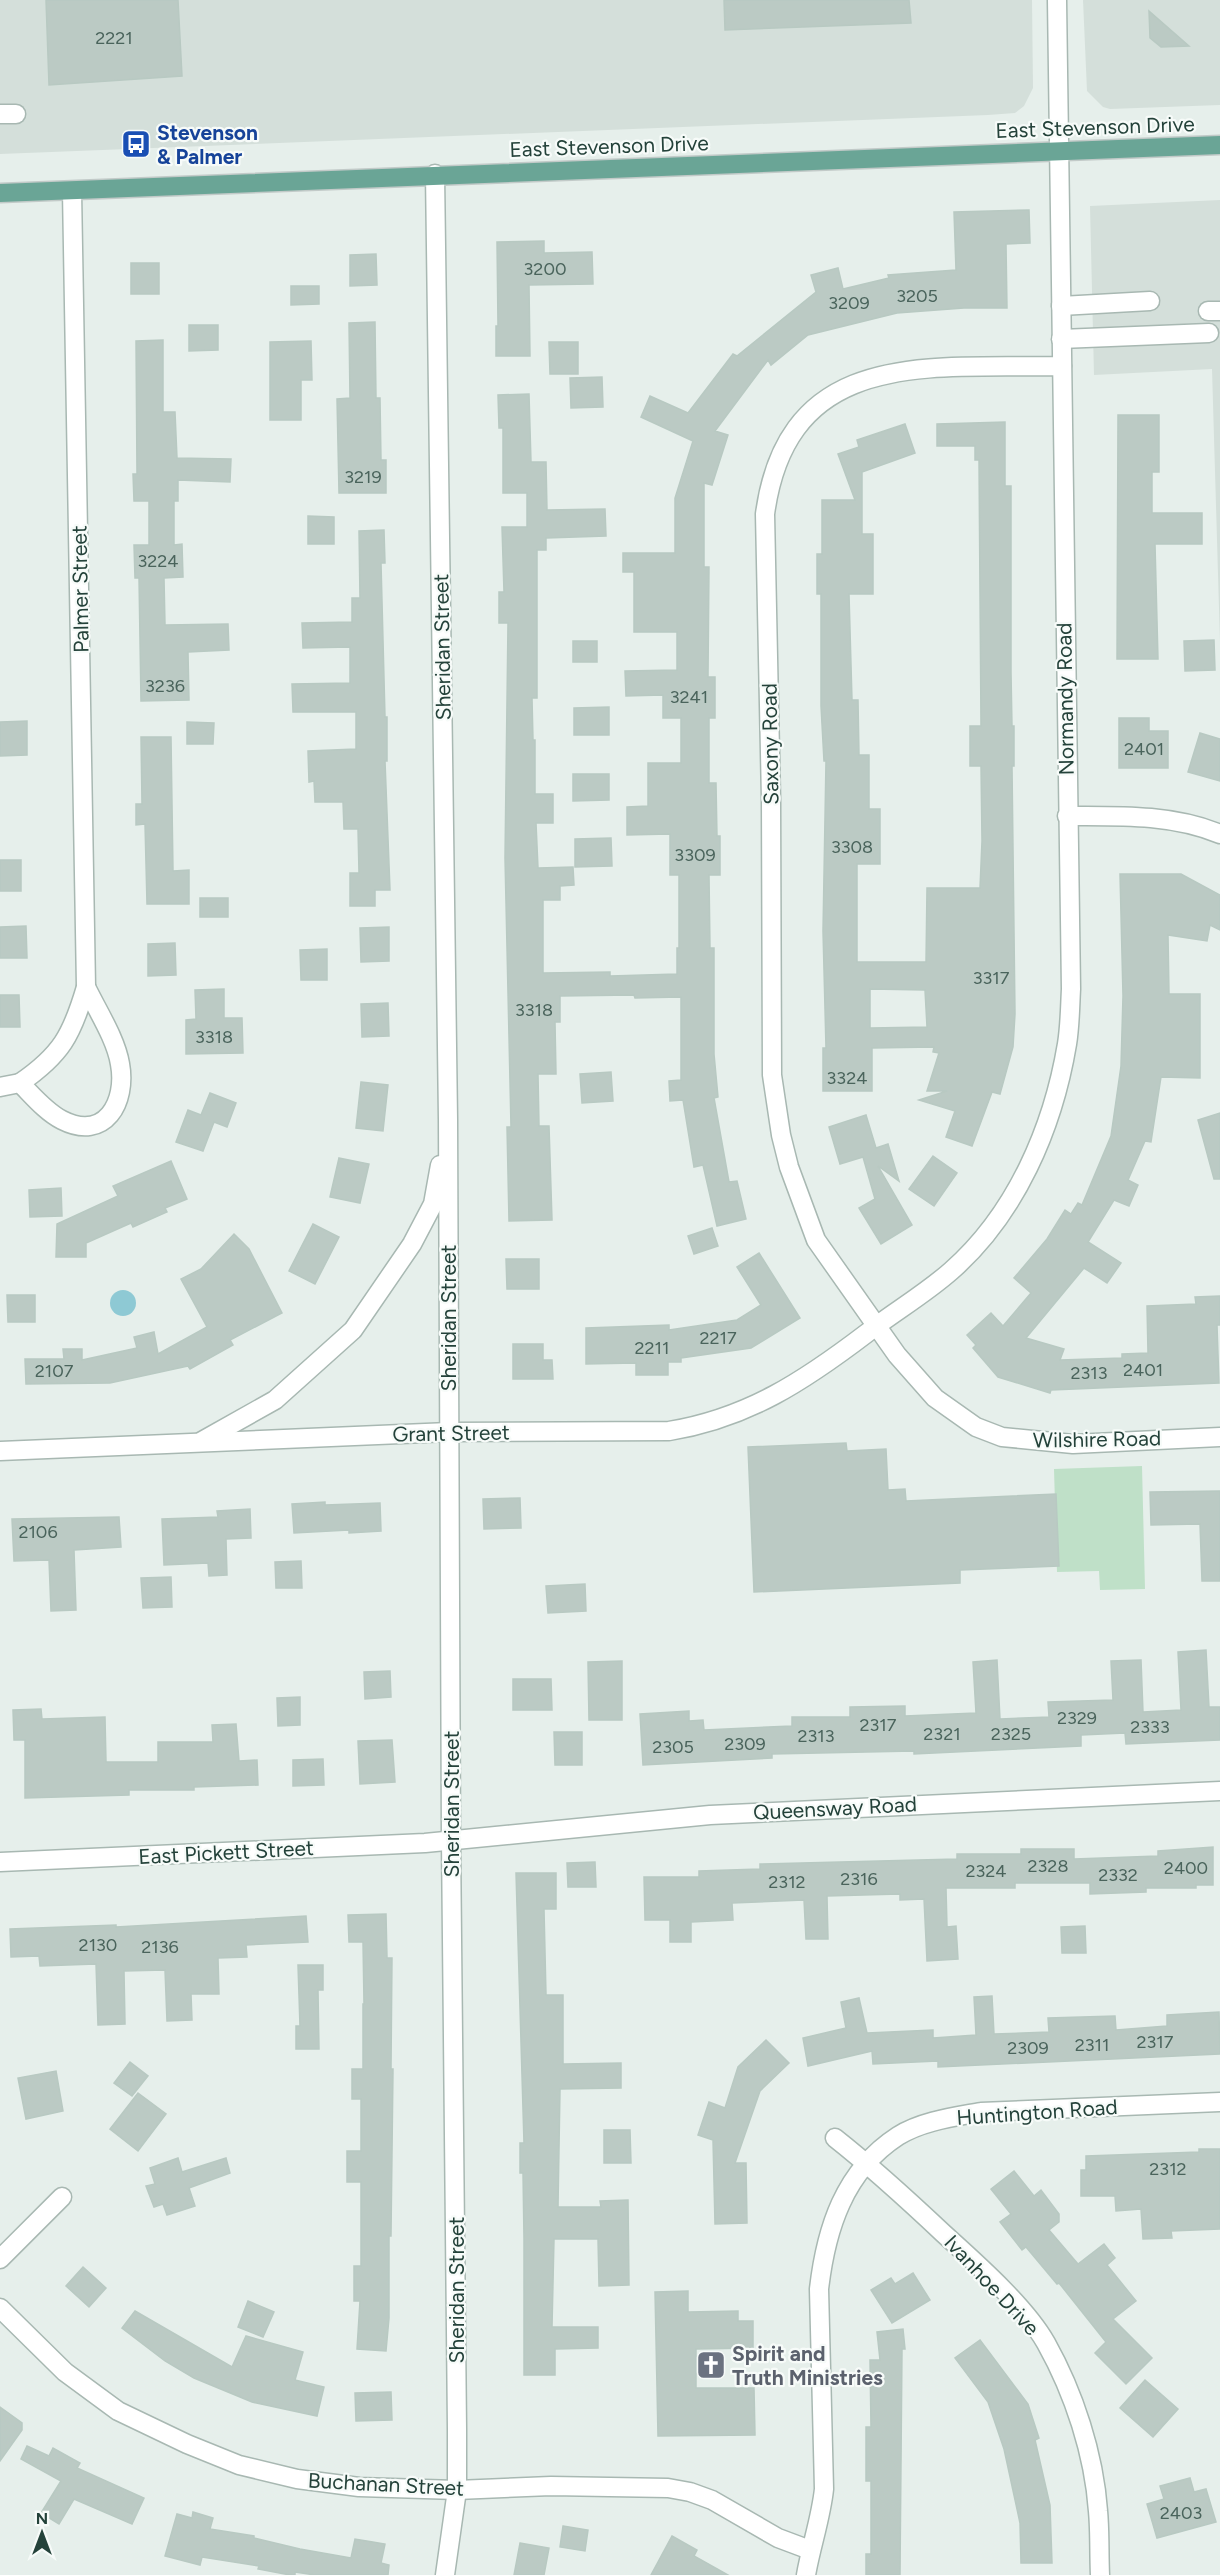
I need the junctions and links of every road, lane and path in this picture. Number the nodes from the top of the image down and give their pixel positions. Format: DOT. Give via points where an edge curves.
graph roads {
  1 [pos="1057,0"];
  2 [pos="1220,145"];
  3 [pos="1060,152"];
  4 [pos="435,174"];
  5 [pos="72,191"];
  6 [pos="0,193"];
  7 [pos="1150,301"];
  8 [pos="1061,306"];
  9 [pos="1209,333"];
  10 [pos="1061,339"];
  11 [pos="1062,366"];
  12 [pos="1067,816"];
  13 [pos="1220,834"];
  14 [pos="86,987"];
  15 [pos="20,1083"];
  16 [pos="0,1087"];
  17 [pos="448,1119"];
  18 [pos="875,1327"];
  19 [pos="449,1432"];
  20 [pos="1220,1437"];
  21 [pos="198,1443"];
  22 [pos="0,1451"];
  23 [pos="1220,1791"];
  24 [pos="451,1841"];
  25 [pos="0,1862"];
  26 [pos="1220,2102"];
  27 [pos="835,2138"];
  28 [pos="866,2162"];
  29 [pos="62,2197"];
  30 [pos="0,2259"];
  31 [pos="0,2308"];
  32 [pos="458,2490"];
  33 [pos="810,2550"];
  34 [pos="445,2575"];
  35 [pos="806,2575"];
  36 [pos="1100,2575"];
  1 -- 3 [label="street, Normandy Road"];
  2 -- 3 [label="main road, East Stevenson Drive"];
  3 -- 4 [label="main road, East Stevenson Drive"];
  3 -- 8 [label="street, Normandy Road"];
  4 -- 5 [label="main road, East Stevenson Drive"];
  4 -- 17 [label="street, Sheridan Street"];
  5 -- 6 [label="main road, East Stevenson Drive"];
  5 -- 14 [label="street, Palmer Street"];
  7 -- 8 [label="street"];
  8 -- 10 [label="street, Normandy Road"];
  9 -- 10 [label="street"];
  10 -- 11 [label="street, Normandy Road"];
  11 -- 12 [label="street, Normandy Road"];
  11 -- 18 [label="street, Saxony Road" via="909,369 873,376 829,394 802,419 783,446 769,484 765,513 772,1075 789,1167 816,1240"];
  12 -- 13 [label="street" via="1160,819"];
  12 -- 18 [label="street, Normandy Road" via="1071,989 1068,1042 1042,1140 988,1234 951,1271"];
  14 -- 15 [label="street, Palmer Street" via="70,1034 41,1069"];
  14 -- 15 [label="street, Palmer Street" via="120,1063 122,1088 109,1118 76,1125 60,1119"];
  15 -- 16 [label="street, Palmer Street"];
  17 -- 19 [label="street, Sheridan Street"];
  17 -- 21 [label="street, Sheridan Street" via="433,1204 412,1245 353,1330 275,1400"];
  18 -- 19 [label="street, Grant Street" via="820,1369 760,1404 696,1426 669,1431"];
  18 -- 20 [label="street, Wilshire Road" via="935,1398 976,1427 1002,1437 1073,1444"];
  19 -- 21 [label="street, Grant Street"];
  19 -- 24 [label="street, Sheridan Street"];
  21 -- 22 [label="street, Grant Street"];
  23 -- 24 [label="street, Queensway Road" via="710,1815"];
  24 -- 25 [label="street, East Pickett Street"];
  24 -- 32 [label="street, Sheridan Street"];
  26 -- 28 [label="street, Huntington Road" via="981,2112 942,2118 898,2135"];
  27 -- 28 [label="street, Ivanhoe Drive"];
  28 -- 33 [label="street, Huntington Road" via="832,2221 822,2262 819,2289 824,2489 821,2517"];
  28 -- 36 [label="street, Ivanhoe Drive" via="968,2255 1046,2342 1074,2402 1090,2465 1098,2510"];
  29 -- 30 [label="street"];
  31 -- 32 [label="street, Buchanan Street" via="65,2372 118,2411 228,2461 307,2481"];
  32 -- 33 [label="street, Buchanan Street" via="551,2486 668,2488 712,2500 778,2538"];
  32 -- 34 [label="street, Sheridan Street"];
  33 -- 35 [label="street, Huntington Road"];
}
